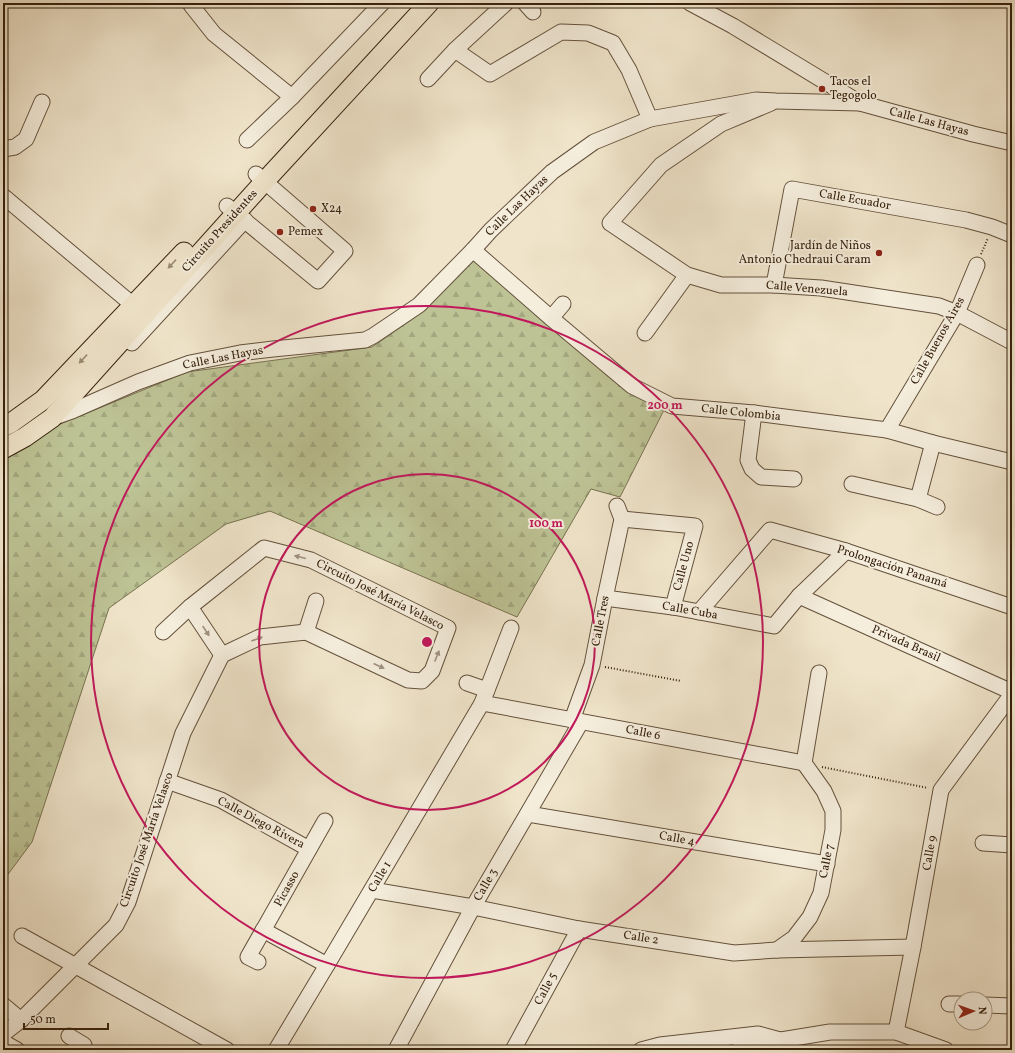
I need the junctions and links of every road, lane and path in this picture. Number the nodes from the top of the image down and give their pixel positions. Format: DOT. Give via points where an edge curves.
graph roads {
  1 [pos="191,3"];
  2 [pos="382,3"];
  3 [pos="412,3"];
  4 [pos="429,3"];
  5 [pos="506,3"];
  6 [pos="690,3"];
  7 [pos="455,50"];
  8 [pos="428,79"];
  9 [pos="292,97"];
  10 [pos="42,102"];
  11 [pos="776,102"];
  12 [pos="860,103"];
  13 [pos="650,119"];
  14 [pos="247,140"];
  15 [pos="1012,143"];
  16 [pos="3,150"];
  17 [pos="260,178"];
  18 [pos="3,196"];
  19 [pos="236,213"];
  20 [pos="992,227"];
  21 [pos="1012,235"];
  22 [pos="473,250"];
  23 [pos="977,265"];
  24 [pos="687,275"];
  25 [pos="774,285"];
  26 [pos="563,304"];
  27 [pos="133,305"];
  28 [pos="957,313"];
  29 [pos="550,318"];
  30 [pos="645,333"];
  31 [pos="1012,342"];
  32 [pos="72,411"];
  33 [pos="754,413"];
  34 [pos="52,418"];
  35 [pos="3,427"];
  36 [pos="887,430"];
  37 [pos="933,443"];
  38 [pos="3,449"];
  39 [pos="1012,462"];
  40 [pos="794,479"];
  41 [pos="852,484"];
  42 [pos="918,499"];
  43 [pos="937,507"];
  44 [pos="695,526"];
  45 [pos="846,551"];
  46 [pos="800,596"];
  47 [pos="605,598"];
  48 [pos="316,601"];
  49 [pos="190,607"];
  50 [pos="673,607"];
  51 [pos="1012,607"];
  52 [pos="699,612"];
  53 [pos="511,628"];
  54 [pos="163,632"];
  55 [pos="306,632"];
  56 [pos="222,655"];
  57 [pos="592,665"];
  58 [pos="818,673"];
  59 [pos="681,681"];
  60 [pos="467,683"];
  61 [pos="1012,693"];
  62 [pos="484,697"];
  63 [pos="577,721"];
  64 [pos="804,763"];
  65 [pos="167,781"];
  66 [pos="941,790"];
  67 [pos="528,814"];
  68 [pos="325,821"];
  69 [pos="983,843"];
  70 [pos="1012,845"];
  71 [pos="309,849"];
  72 [pos="827,864"];
  73 [pos="372,890"];
  74 [pos="473,907"];
  75 [pos="579,929"];
  76 [pos="263,930"];
  77 [pos="22,936"];
  78 [pos="913,947"];
  79 [pos="777,950"];
  80 [pos="253,960"];
  81 [pos="327,965"];
  82 [pos="76,966"];
  83 [pos="3,1004"];
  84 [pos="993,1005"];
  85 [pos="1012,1006"];
  86 [pos="21,1020"];
  87 [pos="896,1032"];
  88 [pos="3,1034"];
  89 [pos="69,1036"];
  90 [pos="3,1042"];
  91 [pos="790,1043"];
  92 [pos="17,1050"];
  93 [pos="81,1050"];
  94 [pos="227,1050"];
  95 [pos="276,1050"];
  96 [pos="396,1050"];
  97 [pos="513,1050"];
  98 [pos="641,1050"];
  99 [pos="738,1050"];
  100 [pos="946,1050"];
  1 -- 9 [label="street" via="214,34"];
  2 -- 9 [label="street"];
  3 -- 17 [label="main road, Circuito Presidentes"];
  4 -- 17 [label="main road, Circuito Presidentes"];
  5 -- 7 [label="street"];
  6 -- 12 [label="street"];
  7 -- 8 [label="street"];
  7 -- 13 [label="street" via="490,74 561,32 588,32 613,44 629,70"];
  9 -- 14 [label="street"];
  10 -- 16 [label="street" via="26,139 15,147"];
  11 -- 12 [label="street, Calle Las Hayas"];
  11 -- 13 [label="street, Calle Las Hayas" via="756,100"];
  11 -- 24 [label="street, Calle Venezuela" via="721,124 662,165 610,223"];
  12 -- 15 [label="street, Calle Las Hayas"];
  13 -- 22 [label="street, Calle Las Hayas" via="594,142 552,172"];
  17 -- 19 [label="main road, Circuito Presidentes"];
  17 -- 19 [label="street" via="345,251 318,281"];
  18 -- 27 [label="street"];
  19 -- 27 [label="main road, Circuito Presidentes, one-way"];
  19 -- 32 [label="street"];
  19 -- 34 [label="main road, Circuito Presidentes"];
  20 -- 21 [label="street, Calle Ecuador"];
  20 -- 23 [label="path"];
  20 -- 25 [label="street, Calle Ecuador" via="966,220 792,189"];
  22 -- 29 [label="street, Calle Colombia"];
  22 -- 32 [label="street, Calle Las Hayas" via="419,305 365,340 260,350 190,362"];
  23 -- 28 [label="street, Calle Buenos Aires"];
  24 -- 25 [label="street, Calle Venezuela" via="721,285"];
  24 -- 30 [label="street"];
  25 -- 28 [label="street, Calle Venezuela" via="821,288 939,306"];
  26 -- 29 [label="street"];
  27 -- 35 [label="main road, Circuito Presidentes, one-way" via="44,400"];
  28 -- 31 [label="street, Calle Venezuela"];
  28 -- 36 [label="street, Calle Buenos Aires"];
  29 -- 33 [label="street, Calle Colombia" via="632,386 672,406"];
  32 -- 34 [label="street, Calle Las Hayas"];
  33 -- 36 [label="street, Calle Colombia"];
  33 -- 40 [label="street" via="748,460 752,469 761,477"];
  34 -- 38 [label="main road, Circuito Presidentes"];
  36 -- 37 [label="street, Calle Colombia"];
  37 -- 39 [label="street, Calle Colombia"];
  37 -- 42 [label="street"];
  41 -- 42 [label="street"];
  42 -- 43 [label="street"];
  44 -- 47 [label="street, Calle Tres" via="620,513"];
  44 -- 50 [label="street, Calle Uno"];
  45 -- 46 [label="street"];
  45 -- 51 [label="street, Prolongación Panamá"];
  45 -- 52 [label="street, Prolongación Panamá" via="770,530"];
  46 -- 52 [label="street, Calle Cuba" via="774,626"];
  46 -- 61 [label="street, Privada Brasil"];
  47 -- 50 [label="street, Calle Cuba"];
  47 -- 57 [label="street, Calle Tres"];
  48 -- 55 [label="street"];
  49 -- 54 [label="street"];
  55 -- 49 [label="street, Circuito José María Velasco, one-way" via="408,680 422,681 432,671 448,628 311,560 264,548"];
  49 -- 56 [label="street, one-way"];
  50 -- 52 [label="street, Calle Cuba"];
  53 -- 62 [label="street, Calle 1"];
  56 -- 55 [label="street, one-way" via="260,637"];
  56 -- 65 [label="street, Circuito José María Velasco" via="183,733"];
  57 -- 59 [label="path"];
  57 -- 63 [label="street, Calle Tres"];
  58 -- 64 [label="street"];
  60 -- 62 [label="street, Calle 6"];
  61 -- 66 [label="street, Calle 9"];
  62 -- 63 [label="street, Calle 6"];
  62 -- 73 [label="street, Calle 1"];
  63 -- 64 [label="street, Calle 6"];
  63 -- 67 [label="street, Calle 3"];
  64 -- 66 [label="path"];
  64 -- 72 [label="street, Calle 7" via="824,791 833,811 833,830"];
  65 -- 71 [label="street, Calle Diego Rivera" via="221,800"];
  65 -- 82 [label="street, Circuito José María Velasco" via="128,902 116,925"];
  66 -- 78 [label="street, Calle 9"];
  67 -- 72 [label="street, Calle 4"];
  67 -- 74 [label="street, Calle 3"];
  68 -- 71 [label="street, Picasso"];
  69 -- 70 [label="street"];
  71 -- 76 [label="street, Picasso"];
  72 -- 79 [label="street, Calle 7" via="821,893 810,917 794,938"];
  73 -- 74 [label="street, Calle 2"];
  73 -- 81 [label="street, Calle 1"];
  74 -- 75 [label="street, Calle 2"];
  74 -- 96 [label="street, Calle 3"];
  75 -- 79 [label="street, Calle 2" via="734,953"];
  75 -- 97 [label="street, Calle 5"];
  76 -- 80 [label="street, Picasso"];
  76 -- 81 [label="street"];
  77 -- 82 [label="street"];
  78 -- 79 [label="street, Calle 2"];
  78 -- 87 [label="street, Calle 9"];
  81 -- 95 [label="street, Calle 1"];
  82 -- 86 [label="street, Circuito José María Velasco"];
  82 -- 94 [label="street"];
  83 -- 86 [label="street"];
  84 -- 85 [label="street"];
  86 -- 88 [label="street, Circuito José María Velasco"];
  87 -- 91 [label="street" via="830,1032"];
  87 -- 100 [label="street"];
  89 -- 93 [label="street" via="84,1045"];
  90 -- 92 [label="street"];
  91 -- 98 [label="street" via="758,1034 660,1045"];
  91 -- 99 [label="street"];
}
